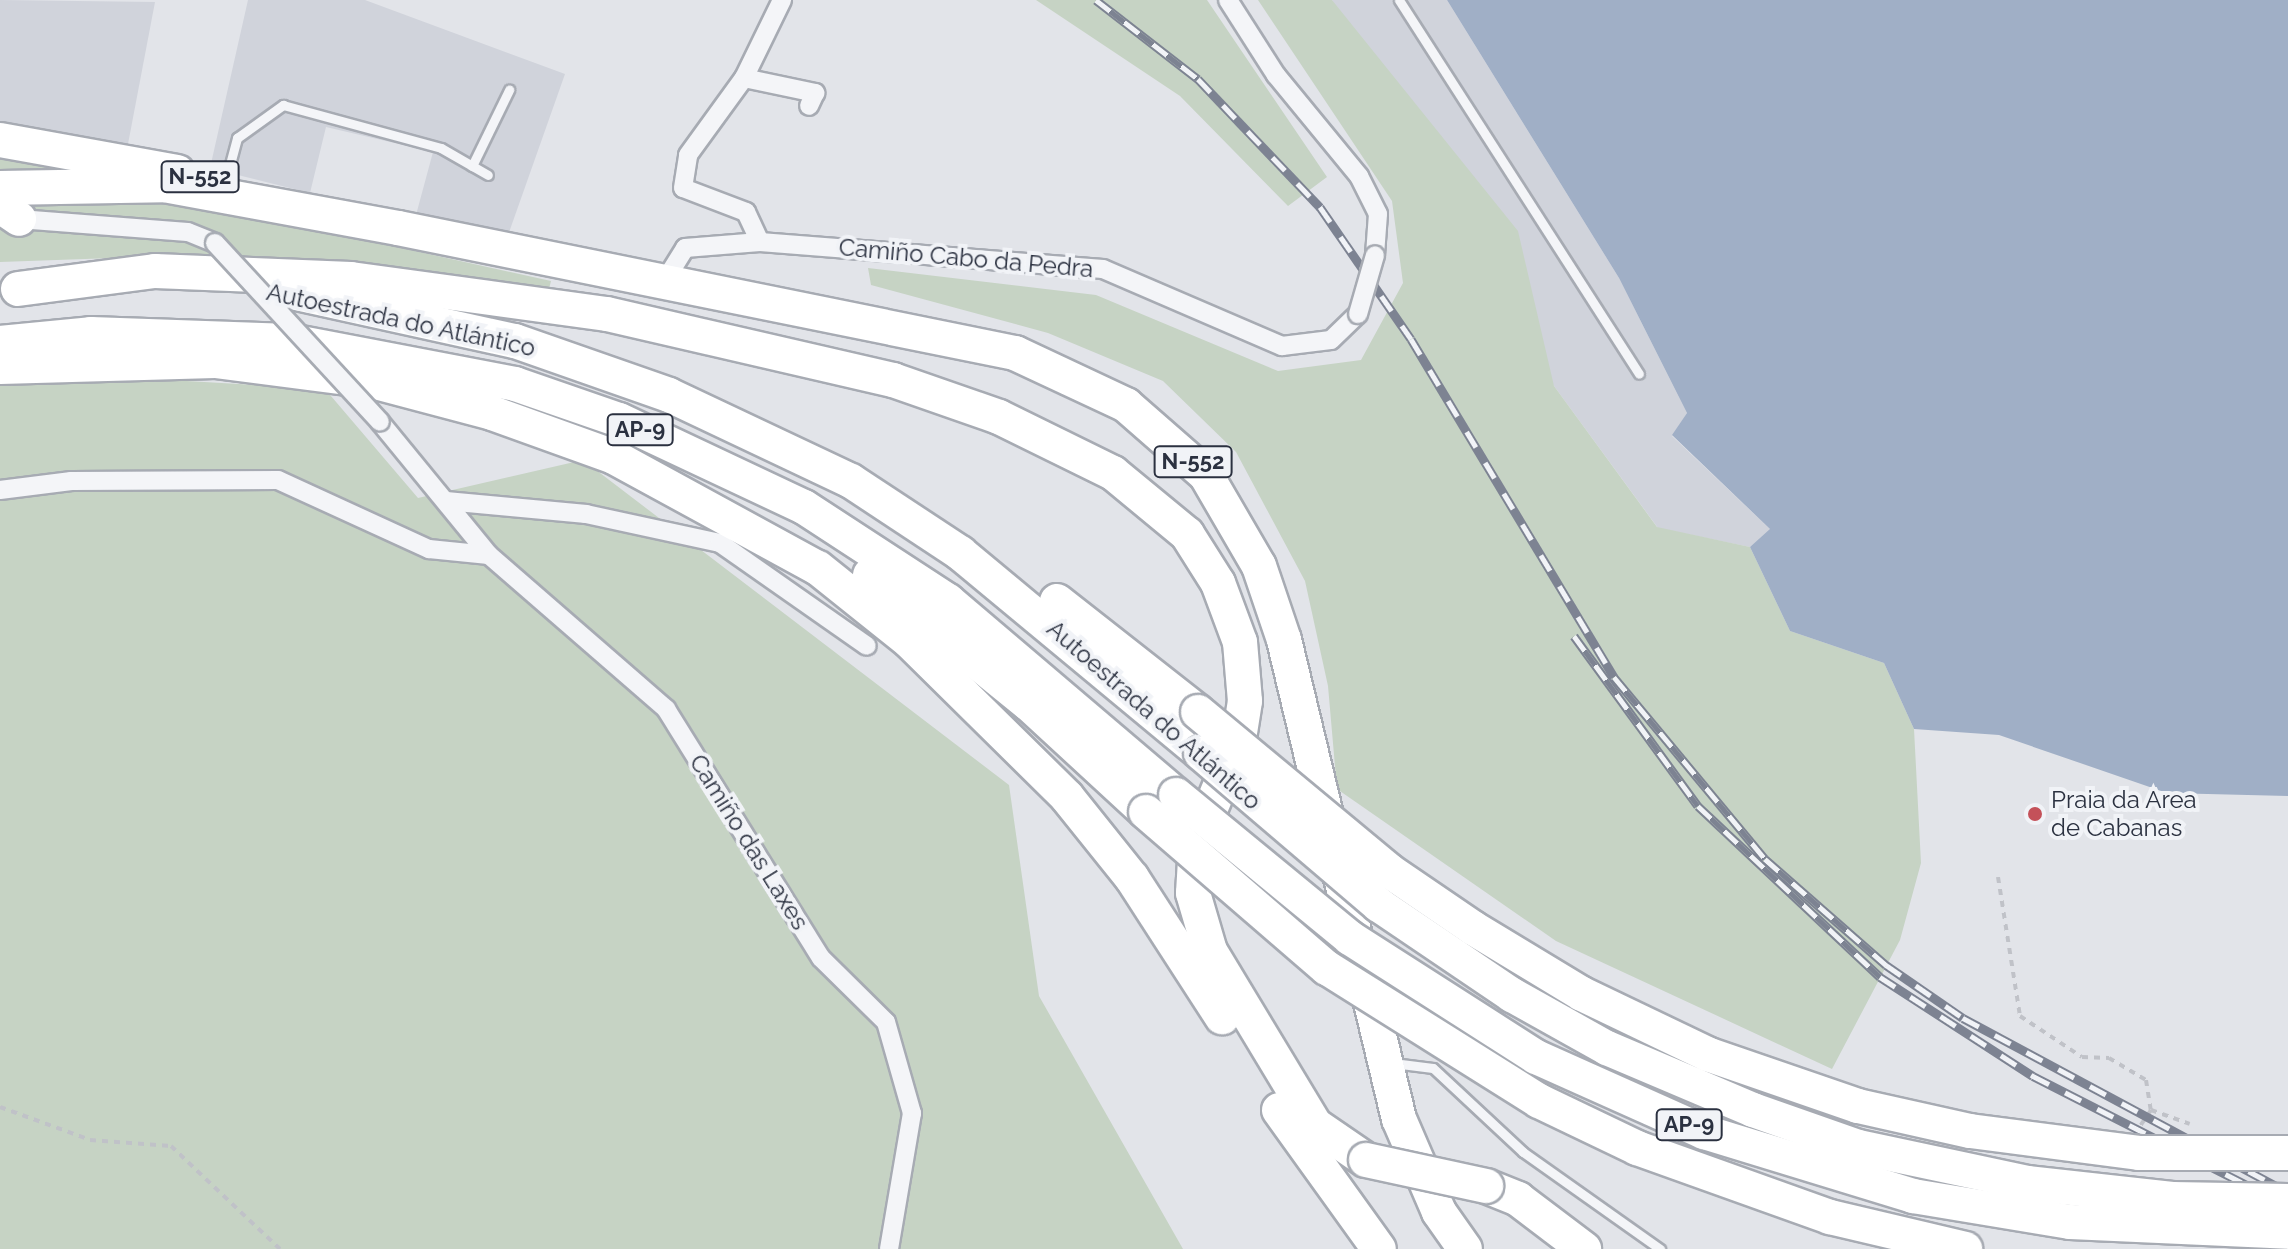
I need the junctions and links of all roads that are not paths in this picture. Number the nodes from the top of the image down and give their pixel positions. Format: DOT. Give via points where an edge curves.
graph roads {
  1 [pos="782,0"];
  2 [pos="1228,0"];
  3 [pos="1399,0"];
  4 [pos="744,78"];
  5 [pos="509,90"];
  6 [pos="809,106"];
  7 [pos="0,140"];
  8 [pos="472,166"];
  9 [pos="488,175"];
  10 [pos="225,183"];
  11 [pos="0,188"];
  12 [pos="6,214"];
  13 [pos="398,228"];
  14 [pos="760,242"];
  15 [pos="664,282"];
  16 [pos="9,290"];
  17 [pos="515,341"];
  18 [pos="0,343"];
  19 [pos="393,356"];
  20 [pos="0,367"];
  21 [pos="1639,374"];
  22 [pos="0,490"];
  23 [pos="446,501"];
  24 [pos="489,555"];
  25 [pos="867,646"];
  26 [pos="1383,1063"];
  27 [pos="2288,1153"];
  28 [pos="2288,1201"];
  29 [pos="2288,1232"];
  30 [pos="889,1249"];
  31 [pos="1379,1249"];
  32 [pos="1465,1249"];
  33 [pos="1584,1249"];
  34 [pos="1660,1249"];
  35 [pos="1965,1249"];
  1 -- 4 [label="street"];
  2 -- 14 [label="street, Camiño Cabo da Pedra, bridge" via="1276,75 1359,176 1378,214 1375,255 1358,314 1331,340 1282,346 1103,269"];
  3 -- 21 [label="lane"];
  4 -- 6 [label="street" via="815,93"];
  4 -- 14 [label="street" via="688,155 683,188 746,212"];
  5 -- 8 [label="lane"];
  7 -- 10 [label="highway, N-552"];
  8 -- 9 [label="lane"];
  8 -- 10 [label="lane" via="441,148 283,105 237,138"];
  10 -- 13 [label="highway, N-552"];
  11 -- 13 [label="highway, N-552" via="164,185"];
  12 -- 23 [label="street, Camiño das Laxes, bridge" via="188,232 215,243"];
  13 -- 15 [label="highway, N-552"];
  14 -- 15 [label="street, Camiño Cabo da Pedra" via="685,248"];
  15 -- 26 [label="highway, N-552" via="1045,362 1126,405 1188,456 1228,505 1272,601"];
  16 -- 17 [label="highway, Autoestrada do Atlántico / AP-9" via="144,282 283,290"];
  16 -- 33 [label="highway, bridge" via="77,277 170,271 351,279 607,314 893,380 999,417 1113,473 1187,534 1218,583 1240,642 1245,701 1239,740 1196,844 1193,893 1210,951 1315,1125 1366,1160 1486,1186 1518,1199"];
  17 -- 27 [label="highway, bridge" via="602,352 793,433 988,551 1198,712 1388,870 1473,928 1582,994 1707,1054 1858,1106 1970,1131 2139,1153"];
  17 -- 28 [label="highway, Autoestrada do Atlántico / AP-9, bridge" via="669,395 851,481 960,553 1379,905 1512,995 1607,1048 1738,1104 1858,1147 2027,1183 2172,1199"];
  18 -- 19 [label="highway, Autoestrada do Atlántico / AP-9" via="91,334 251,338"];
  19 -- 29 [label="highway, Autoestrada do Atlántico / AP-9, bridge" via="577,404 804,507 948,601 1350,938 1536,1057 1704,1132 1913,1196 2070,1222"];
  19 -- 35 [label="highway, bridge" via="665,455 779,515 946,632 1327,968 1539,1101 1637,1148 1830,1217"];
  20 -- 31 [label="highway" via="215,361 372,381 492,413 614,457 818,568 909,641 1067,797 1132,878 1279,1111"];
  22 -- 24 [label="street" via="87,480 278,480 429,549"];
  23 -- 24 [label="street, Camiño das Laxes"];
  23 -- 25 [label="street" via="586,514 720,543"];
  24 -- 30 [label="street, Camiño das Laxes" via="666,709 821,958 886,1022 912,1113"];
  26 -- 32 [label="highway, N-552" via="1415,1162"];
  26 -- 34 [label="lane" via="1433,1068 1523,1152"];
}
